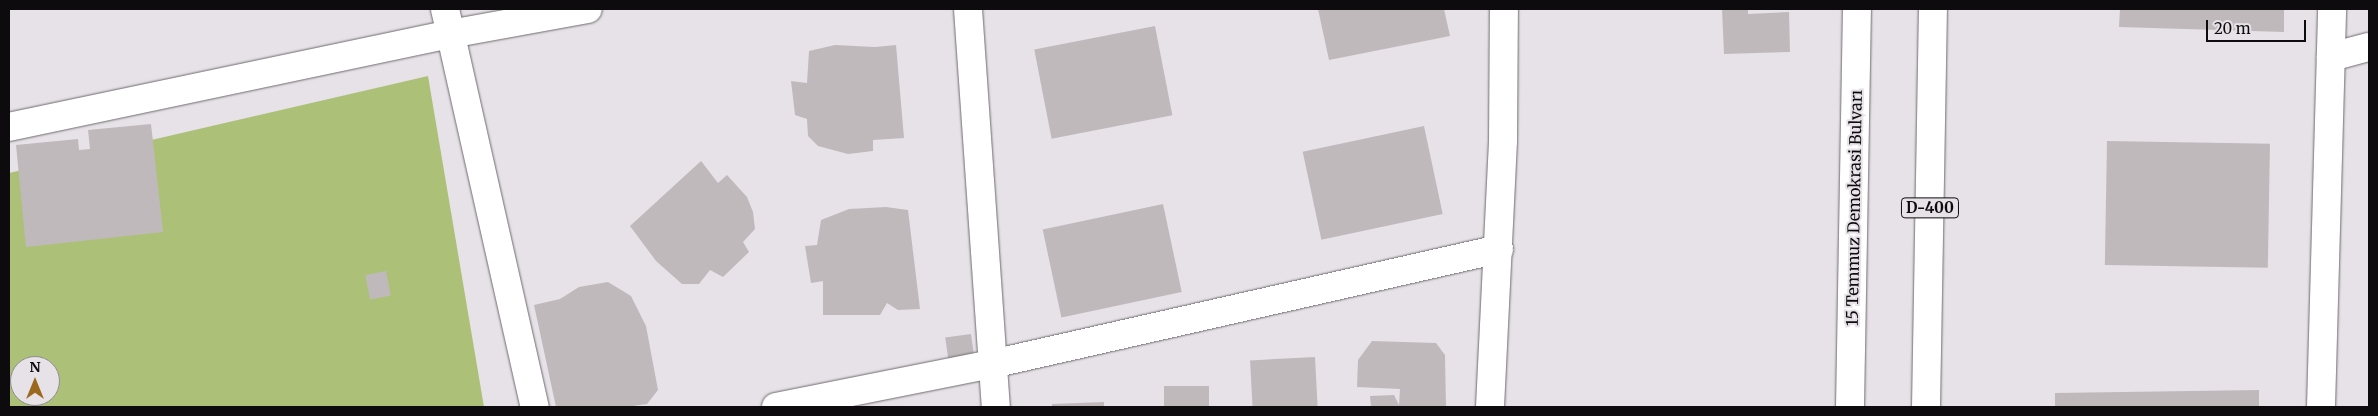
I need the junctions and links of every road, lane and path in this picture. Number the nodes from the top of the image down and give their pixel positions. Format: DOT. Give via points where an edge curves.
graph roads {
  1 [pos="588,9"];
  2 [pos="968,9"];
  3 [pos="1504,9"];
  4 [pos="1857,9"];
  5 [pos="1933,9"];
  6 [pos="2332,9"];
  7 [pos="448,21"];
  8 [pos="2369,47"];
  9 [pos="2331,57"];
  10 [pos="9,127"];
  11 [pos="1499,249"];
  12 [pos="992,364"];
  13 [pos="535,407"];
  14 [pos="776,407"];
  15 [pos="996,407"];
  16 [pos="1490,407"];
  17 [pos="1850,407"];
  18 [pos="1926,407"];
  19 [pos="2321,407"];
  1 -- 7 [label="main road"];
  2 -- 12 [label="main road"];
  3 -- 11 [label="main road" via="1504,141"];
  4 -- 17 [label="main road, 15 Temmuz Demokrasi Bulvarı"];
  5 -- 18 [label="main road, D-400"];
  6 -- 9 [label="main road"];
  7 -- 10 [label="main road"];
  7 -- 13 [label="main road"];
  8 -- 9 [label="main road"];
  9 -- 19 [label="main road"];
  11 -- 12 [label="main road"];
  11 -- 16 [label="main road"];
  12 -- 14 [label="main road"];
  12 -- 15 [label="main road"];
}
